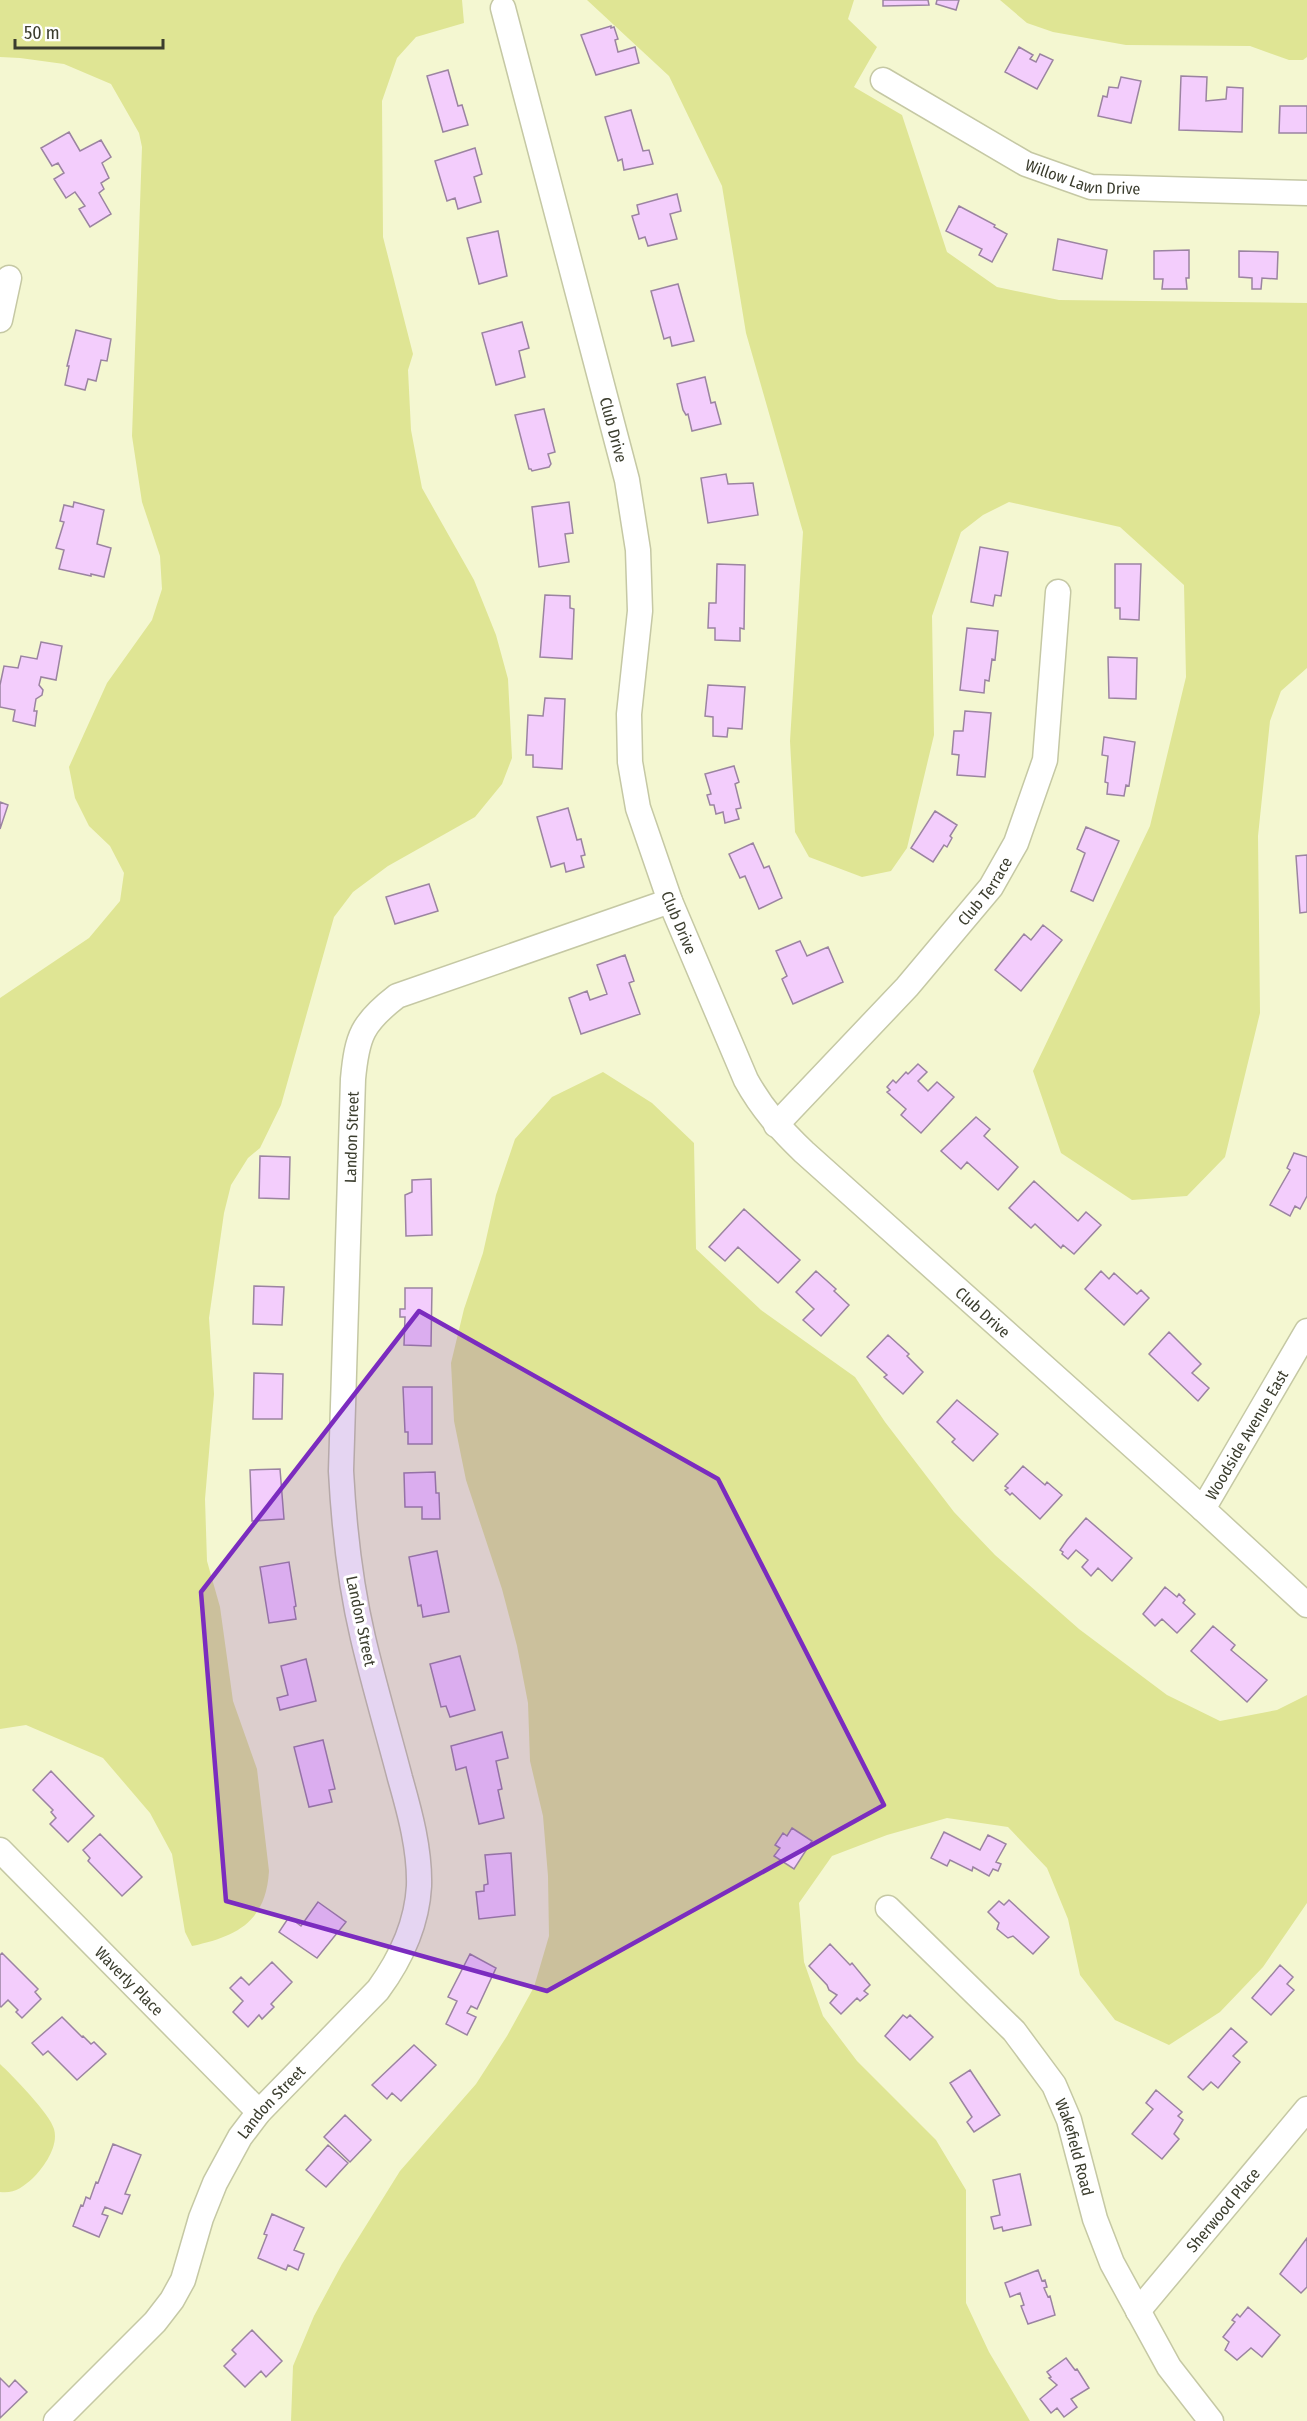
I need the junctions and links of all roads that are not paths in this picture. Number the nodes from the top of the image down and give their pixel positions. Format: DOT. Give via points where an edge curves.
graph roads {
  1 [pos="503,8"];
  2 [pos="883,80"];
  3 [pos="1307,193"];
  4 [pos="9,278"];
  5 [pos="0,320"];
  6 [pos="1058,592"];
  7 [pos="670,901"];
  8 [pos="776,1125"];
  9 [pos="1307,1331"];
  10 [pos="1203,1509"];
  11 [pos="1307,1605"];
  12 [pos="0,1850"];
  13 [pos="888,1908"];
  14 [pos="1307,2109"];
  15 [pos="260,2112"];
  16 [pos="1138,2311"];
  17 [pos="57,2421"];
  18 [pos="1211,2421"];
  1 -- 7 [label="street, Club Drive" via="627,480 638,550 640,611 629,714 630,762 638,808"];
  2 -- 3 [label="street, Willow Lawn Drive" via="1026,164 1091,187"];
  4 -- 5 [label="street"];
  6 -- 8 [label="street, Club Terrace" via="1045,760 1016,843 991,887 907,987"];
  7 -- 8 [label="street, Club Drive" via="746,1080"];
  7 -- 15 [label="street, Landon Street" via="397,996 367,1023 358,1043 353,1079 341,1459 344,1528 363,1639 411,1818 419,1886 406,1941 394,1968 378,1990"];
  8 -- 10 [label="street, Club Drive"];
  9 -- 10 [label="street, Woodside Avenue East"];
  10 -- 11 [label="street, Club Drive"];
  12 -- 15 [label="street, Waverly Place"];
  13 -- 16 [label="street, Wakefield Road" via="1014,2031 1054,2085 1070,2120 1101,2239"];
  14 -- 16 [label="street, Sherwood Place"];
  15 -- 17 [label="street, Landon Street" via="240,2137 215,2183 183,2280 172,2300"];
  16 -- 18 [label="street, Wakefield Road" via="1169,2367"];
}
